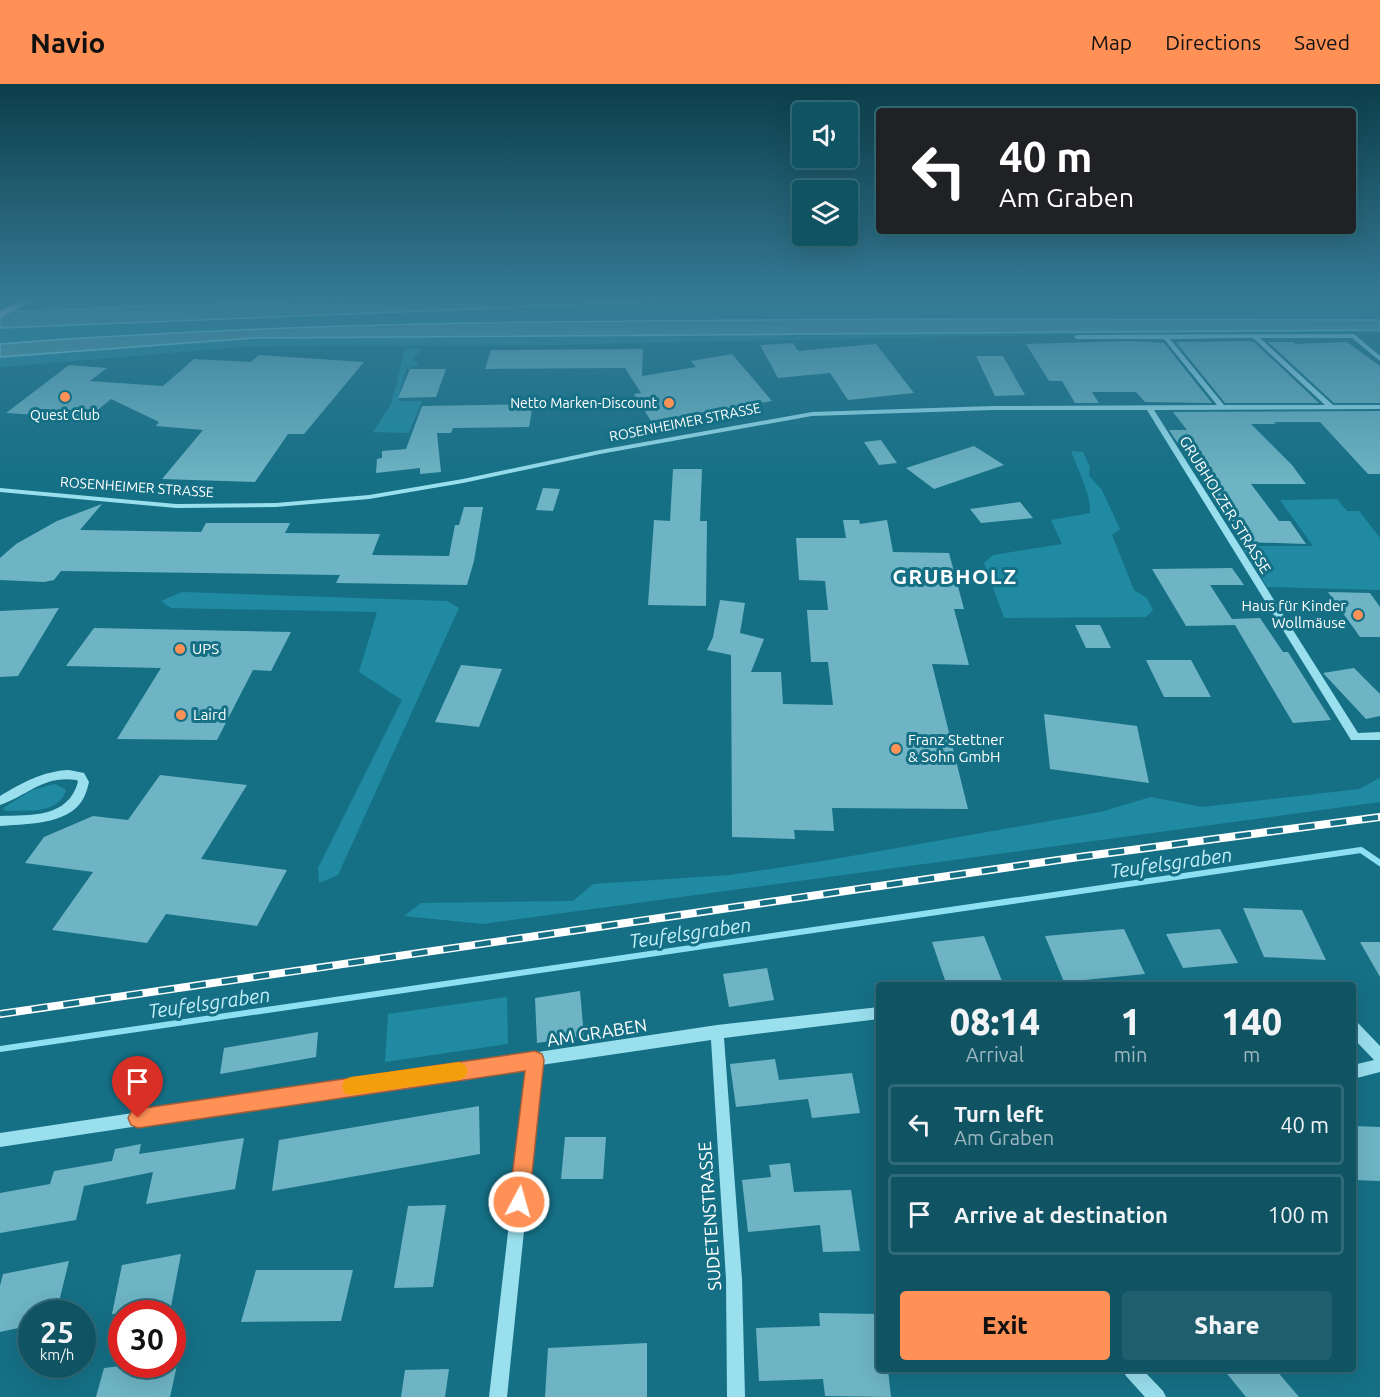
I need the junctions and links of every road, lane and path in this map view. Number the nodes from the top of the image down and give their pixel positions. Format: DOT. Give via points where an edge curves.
graph roads {
  1 [pos="1183,358"];
  2 [pos="1278,358"];
  3 [pos="1331,407"];
  4 [pos="1380,407"];
  5 [pos="1149,408"];
  6 [pos="1223,408"];
  7 [pos="0,490"];
  8 [pos="1380,736"];
  9 [pos="0,801"];
  10 [pos="0,821"];
  11 [pos="876,1013"];
  12 [pos="1356,1031"];
  13 [pos="717,1032"];
  14 [pos="1380,1056"];
  15 [pos="535,1060"];
  16 [pos="1380,1065"];
  17 [pos="1356,1071"];
  18 [pos="0,1140"];
  19 [pos="1134,1372"];
  20 [pos="498,1397"];
  21 [pos="736,1397"];
  22 [pos="1157,1397"];
  1 -- 6 [label="street"];
  2 -- 3 [label="street"];
  3 -- 4 [label="street, ROSENHEIMER STRASSE"];
  3 -- 6 [label="street, ROSENHEIMER STRASSE"];
  5 -- 6 [label="street, ROSENHEIMER STRASSE"];
  5 -- 7 [label="street, ROSENHEIMER STRASSE" via="812,414 452,483 288,505 176,506"];
  5 -- 8 [label="street, GRUBHOLZER STRASSE" via="1355,737"];
  9 -- 10 [label="street" via="52,774 80,776 84,782 80,797 65,810 40,818"];
  11 -- 13 [label="street, AM GRABEN"];
  12 -- 14 [label="street"];
  13 -- 15 [label="street, AM GRABEN"];
  13 -- 21 [label="street, SUDETENSTRASSE" via="734,1279"];
  15 -- 18 [label="street, AM GRABEN"];
  15 -- 20 [label="street"];
  16 -- 17 [label="street"];
  19 -- 22 [label="street"];
}
